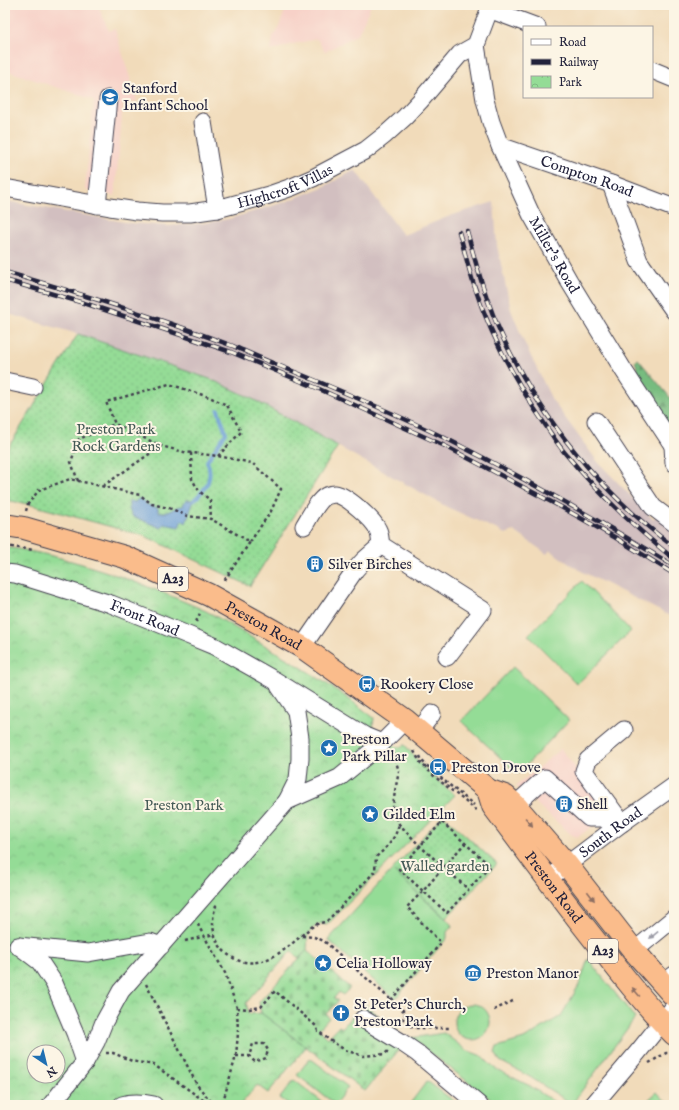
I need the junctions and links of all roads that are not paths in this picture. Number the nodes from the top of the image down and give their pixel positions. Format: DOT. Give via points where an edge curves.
graph roads {
  1 [pos="490,7"];
  2 [pos="535,26"];
  3 [pos="476,45"];
  4 [pos="653,70"];
  5 [pos="674,79"];
  6 [pos="108,99"];
  7 [pos="203,122"];
  8 [pos="500,146"];
  9 [pos="611,184"];
  10 [pos="5,188"];
  11 [pos="97,205"];
  12 [pos="674,208"];
  13 [pos="218,209"];
  14 [pos="674,311"];
  15 [pos="5,380"];
  16 [pos="33,387"];
  17 [pos="596,421"];
  18 [pos="674,446"];
  19 [pos="674,463"];
  20 [pos="674,523"];
  21 [pos="304,526"];
  22 [pos="14,527"];
  23 [pos="381,545"];
  24 [pos="5,572"];
  25 [pos="302,647"];
  26 [pos="447,657"];
  27 [pos="276,681"];
  28 [pos="432,714"];
  29 [pos="412,726"];
  30 [pos="624,730"];
  31 [pos="382,743"];
  32 [pos="674,786"];
  33 [pos="488,790"];
  34 [pos="287,801"];
  35 [pos="515,805"];
  36 [pos="620,824"];
  37 [pos="567,865"];
  38 [pos="548,879"];
  39 [pos="674,918"];
  40 [pos="161,946"];
  41 [pos="634,951"];
  42 [pos="670,985"];
  43 [pos="363,1019"];
  44 [pos="670,1021"];
  45 [pos="87,1057"];
  46 [pos="50,1105"];
  47 [pos="122,1105"];
  48 [pos="154,1105"];
  49 [pos="479,1105"];
  50 [pos="593,1105"];
  1 -- 2 [label="street"];
  1 -- 3 [label="street"];
  3 -- 8 [label="street, Miller's Road" via="485,100"];
  3 -- 13 [label="street, Highcroft Villas" via="460,54 405,117 366,150 292,187"];
  4 -- 5 [label="street"];
  6 -- 11 [label="street"];
  7 -- 13 [label="street"];
  8 -- 9 [label="street, Compton Road"];
  8 -- 18 [label="street, Miller's Road" via="535,221 569,281 620,365"];
  9 -- 12 [label="street, Compton Road"];
  9 -- 14 [label="street" via="639,261"];
  10 -- 11 [label="street, Highcroft Villas"];
  11 -- 13 [label="street, Highcroft Villas" via="162,213"];
  15 -- 16 [label="street"];
  17 -- 20 [label="street" via="653,507"];
  18 -- 19 [label="street"];
  21 -- 23 [label="street" via="322,498 336,494 353,503 374,524 378,529"];
  22 -- 25 [label="highway, Preston Road / A23" via="125,557 209,595"];
  23 -- 25 [label="street" via="355,570"];
  23 -- 26 [label="street" via="483,610"];
  24 -- 27 [label="street, Front Road" via="111,604 214,646"];
  25 -- 29 [label="highway, Preston Road / A23"];
  27 -- 31 [label="street, Front Road" via="365,736"];
  27 -- 34 [label="street, Front Road" via="296,711 300,738 298,779"];
  28 -- 29 [label="street"];
  29 -- 31 [label="street"];
  29 -- 33 [label="highway, Preston Road / A23"];
  30 -- 36 [label="street" via="588,760 584,771"];
  31 -- 34 [label="street, Front Road" via="339,778"];
  32 -- 36 [label="street, South Road"];
  33 -- 35 [label="highway, Preston Road / A23" via="504,796"];
  33 -- 38 [label="highway, Preston Road / A23" via="493,806"];
  34 -- 40 [label="street, Front Road"];
  35 -- 36 [label="street" via="545,778 590,818 603,818"];
  35 -- 37 [label="highway, Preston Road / A23, one-way"];
  36 -- 37 [label="street, South Road"];
  37 -- 38 [label="street, South Road"];
  37 -- 41 [label="highway, Preston Road / A23, one-way"];
  44 -- 38 [label="highway, Preston Road / A23, one-way" via="618,970"];
  39 -- 41 [label="street, one-way"];
  40 -- 45 [label="street, Front Road" via="122,991"];
  40 -- 45 [label="street" via="150,942 88,953 18,946 40,962 54,983"];
  41 -- 42 [label="highway, Preston Road / A23"];
  43 -- 49 [label="street" via="417,1053"];
  44 -- 50 [label="street" via="638,1052"];
  45 -- 46 [label="street, Front Road"];
  47 -- 48 [label="street"];
}
